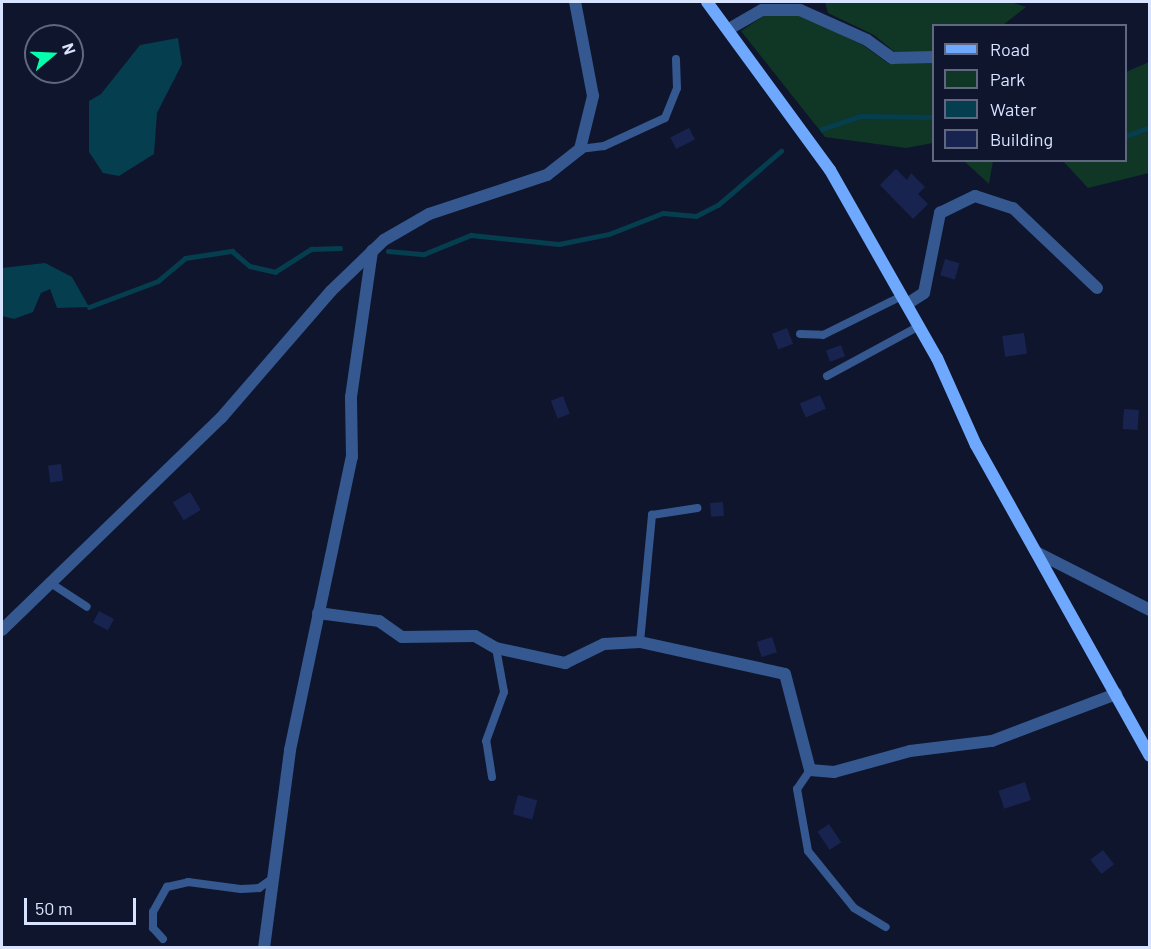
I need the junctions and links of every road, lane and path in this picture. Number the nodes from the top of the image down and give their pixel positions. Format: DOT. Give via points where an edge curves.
graph roads {
  1 [pos="575,2"];
  2 [pos="707,2"];
  3 [pos="729,29"];
  4 [pos="932,57"];
  5 [pos="676,59"];
  6 [pos="580,149"];
  7 [pos="372,251"];
  8 [pos="1098,288"];
  9 [pos="904,300"];
  10 [pos="919,326"];
  11 [pos="800,334"];
  12 [pos="827,376"];
  13 [pos="697,508"];
  14 [pos="1036,552"];
  15 [pos="49,582"];
  16 [pos="87,607"];
  17 [pos="1149,610"];
  18 [pos="318,613"];
  19 [pos="2,630"];
  20 [pos="640,642"];
  21 [pos="496,648"];
  22 [pos="1116,694"];
  23 [pos="1149,756"];
  24 [pos="810,770"];
  25 [pos="492,777"];
  26 [pos="272,879"];
  27 [pos="886,927"];
  28 [pos="163,939"];
  29 [pos="264,948"];
  1 -- 6 [label="street" via="593,96"];
  2 -- 3 [label="street"];
  3 -- 4 [label="street" via="762,10 800,10 867,40 892,58"];
  3 -- 9 [label="street" via="830,170"];
  5 -- 6 [label="lane" via="677,88 665,118 604,146"];
  6 -- 7 [label="street" via="547,175 429,214"];
  7 -- 15 [label="street" via="221,418"];
  7 -- 18 [label="street" via="351,397 352,458"];
  8 -- 9 [label="street" via="1013,208 975,196 940,213 924,293"];
  9 -- 10 [label="street"];
  9 -- 11 [label="lane" via="823,335"];
  10 -- 12 [label="lane"];
  10 -- 14 [label="street"];
  13 -- 20 [label="lane" via="652,515"];
  14 -- 17 [label="street"];
  14 -- 22 [label="street"];
  15 -- 16 [label="lane"];
  15 -- 19 [label="street"];
  18 -- 21 [label="street" via="379,621 402,637 475,636"];
  18 -- 26 [label="street" via="290,750"];
  20 -- 21 [label="street" via="604,644 566,663"];
  20 -- 24 [label="street" via="785,674"];
  21 -- 25 [label="lane" via="504,692 486,741"];
  22 -- 23 [label="street"];
  22 -- 24 [label="street" via="992,741 910,751 834,772"];
  24 -- 27 [label="lane" via="798,789 808,851 854,908"];
  26 -- 28 [label="lane" via="259,888 188,882 167,888 153,912 153,928"];
  26 -- 29 [label="street"];
}
